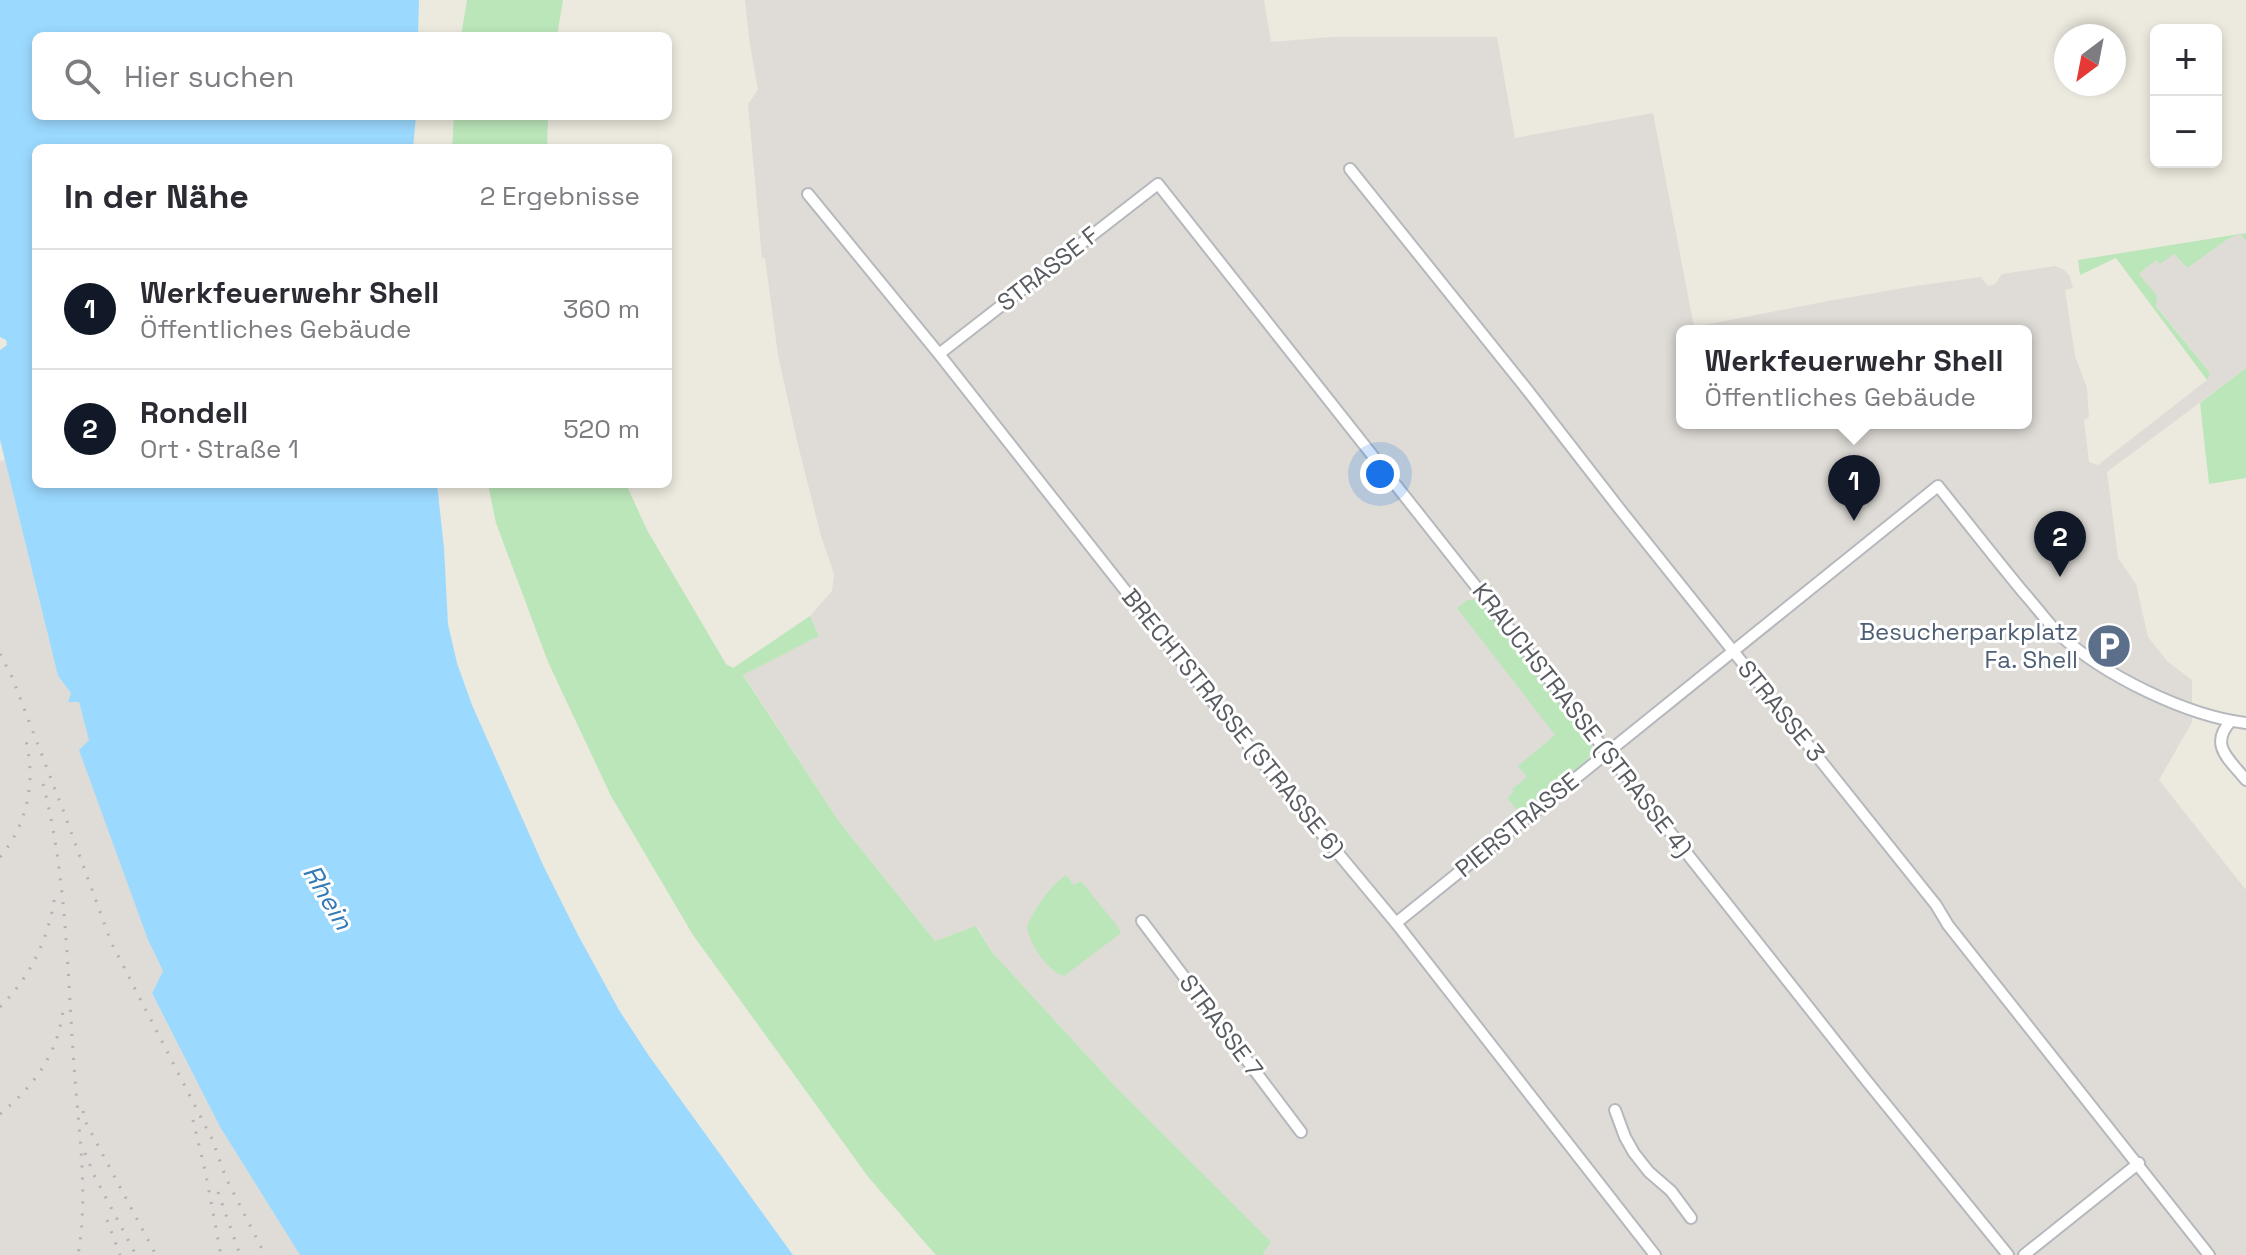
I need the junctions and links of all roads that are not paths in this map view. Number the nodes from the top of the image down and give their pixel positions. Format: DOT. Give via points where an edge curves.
graph roads {
  1 [pos="1350,169"];
  2 [pos="1158,184"];
  3 [pos="808,194"];
  4 [pos="939,354"];
  5 [pos="1733,652"];
  6 [pos="2231,721"];
  7 [pos="2246,723"];
  8 [pos="1606,752"];
  9 [pos="2246,780"];
  10 [pos="1142,921"];
  11 [pos="1396,923"];
  12 [pos="1615,1110"];
  13 [pos="1301,1132"];
  14 [pos="2139,1163"];
  15 [pos="1691,1218"];
  16 [pos="1655,1255"];
  17 [pos="2008,1255"];
  18 [pos="2024,1255"];
  19 [pos="2209,1255"];
  1 -- 5 [label="street, STRASSE 3"];
  2 -- 4 [label="street, STRASSE F"];
  2 -- 8 [label="street, KRAUCHSTRASSE (STRASSE 4)"];
  3 -- 4 [label="street, BRECHTSTRASSE (STRASSE 6)"];
  4 -- 11 [label="street, BRECHTSTRASSE (STRASSE 6)" via="1229,722"];
  5 -- 6 [label="street, PIERSTRASSE" via="1938,486 2059,634 2134,686"];
  5 -- 8 [label="street, PIERSTRASSE"];
  5 -- 14 [label="street, STRASSE 3"];
  6 -- 7 [label="street"];
  6 -- 9 [label="street" via="2219,740 2221,748"];
  8 -- 11 [label="street, PIERSTRASSE"];
  8 -- 17 [label="street, KRAUCHSTRASSE (STRASSE 4)"];
  10 -- 13 [label="street, STRASSE 7"];
  11 -- 16 [label="street, BRECHTSTRASSE (STRASSE 6)"];
  12 -- 15 [label="street" via="1634,1153"];
  14 -- 18 [label="street"];
  14 -- 19 [label="street, STRASSE 3"];
}
